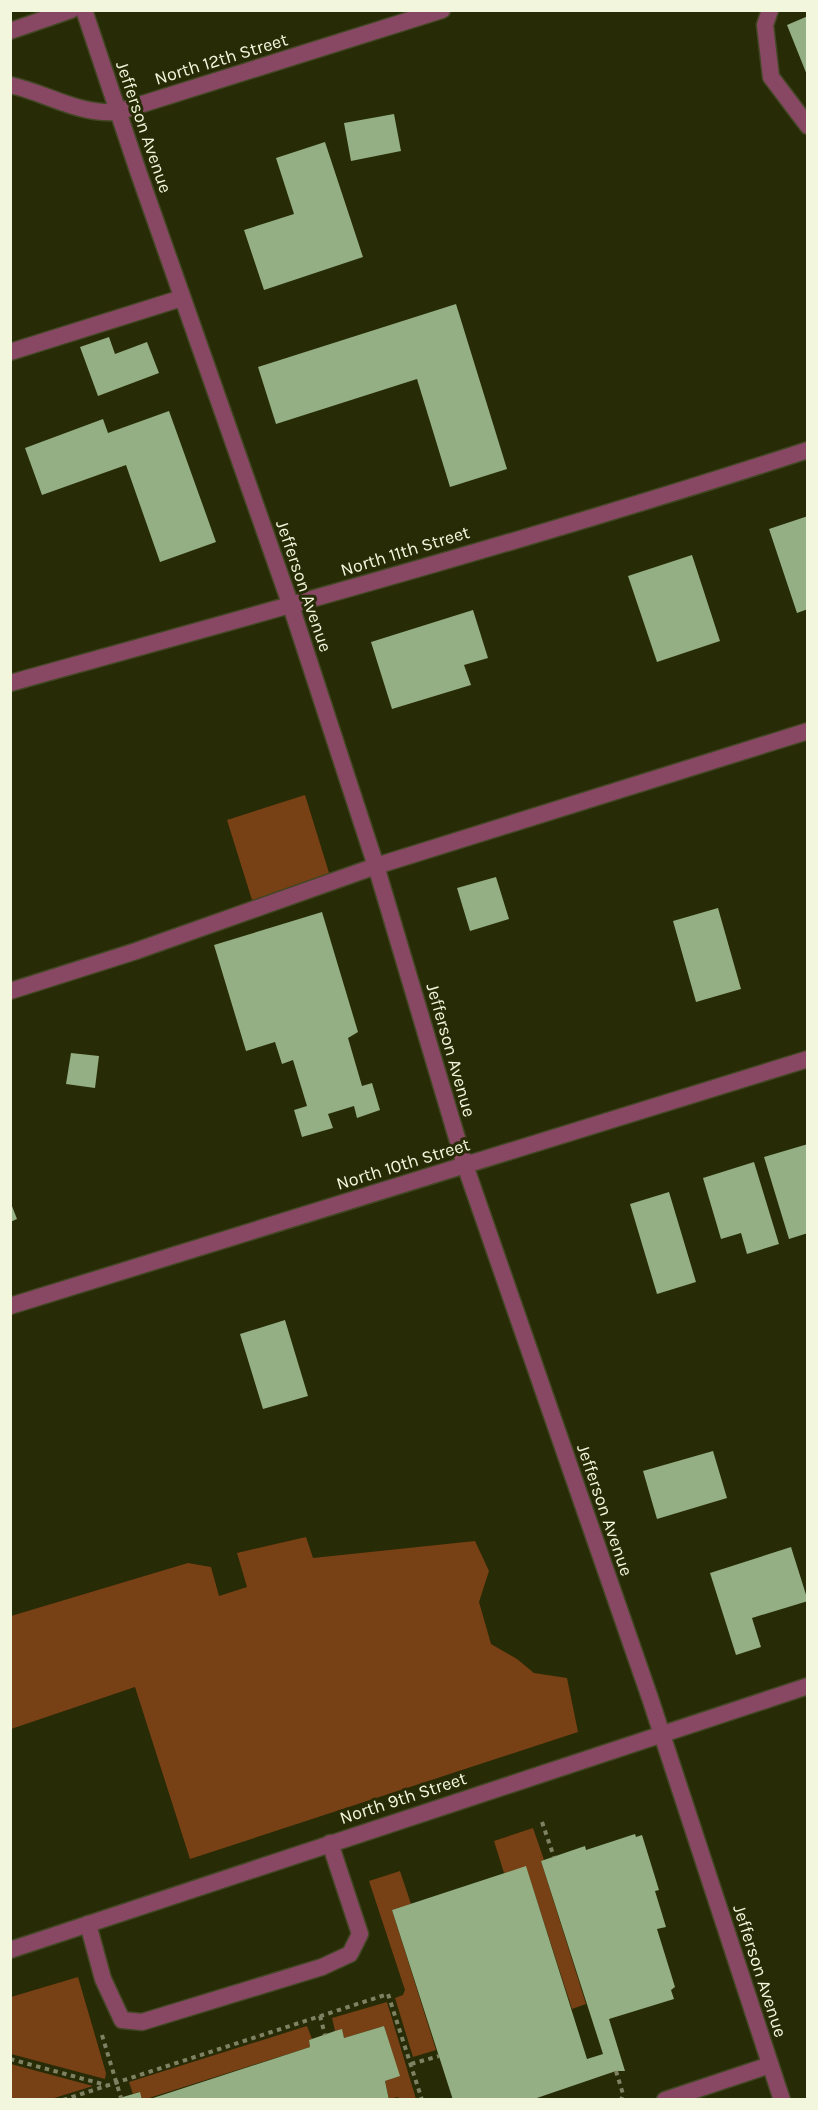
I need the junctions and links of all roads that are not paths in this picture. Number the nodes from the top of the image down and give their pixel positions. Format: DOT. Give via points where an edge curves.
graph roads {
  1 [pos="71,10"];
  2 [pos="84,10"];
  3 [pos="442,10"];
  4 [pos="770,10"];
  5 [pos="10,31"];
  6 [pos="10,85"];
  7 [pos="117,112"];
  8 [pos="807,126"];
  9 [pos="182,298"];
  10 [pos="10,352"];
  11 [pos="807,450"];
  12 [pos="291,606"];
  13 [pos="10,683"];
  14 [pos="807,731"];
  15 [pos="376,866"];
  16 [pos="10,991"];
  17 [pos="807,1059"];
  18 [pos="465,1165"];
  19 [pos="10,1306"];
  20 [pos="807,1686"];
  21 [pos="661,1733"];
  22 [pos="330,1843"];
  23 [pos="88,1924"];
  24 [pos="10,1950"];
  25 [pos="770,2065"];
  26 [pos="665,2100"];
  27 [pos="782,2100"];
  1 -- 5 [label="street"];
  2 -- 7 [label="street, Jefferson Avenue"];
  3 -- 7 [label="street, North 12th Street"];
  4 -- 8 [label="street" via="765,25 771,77"];
  6 -- 7 [label="street, North 12th Street" via="88,111"];
  7 -- 9 [label="street, Jefferson Avenue"];
  9 -- 10 [label="street"];
  9 -- 12 [label="street, Jefferson Avenue"];
  11 -- 12 [label="street, North 11th Street"];
  12 -- 13 [label="street, North 11th Street"];
  12 -- 15 [label="street, Jefferson Avenue"];
  14 -- 15 [label="street"];
  15 -- 16 [label="street"];
  15 -- 18 [label="street, Jefferson Avenue"];
  17 -- 18 [label="street, North 10th Street"];
  18 -- 19 [label="street, North 10th Street"];
  18 -- 21 [label="street, Jefferson Avenue"];
  20 -- 21 [label="street, North 9th Street"];
  21 -- 22 [label="street, North 9th Street"];
  21 -- 25 [label="street, Jefferson Avenue"];
  22 -- 23 [label="street, North 9th Street"];
  22 -- 23 [label="street" via="360,1934 350,1954 322,1967 142,2022 122,2020 103,1979"];
  23 -- 24 [label="street, North 9th Street"];
  25 -- 26 [label="street"];
  25 -- 27 [label="street, Jefferson Avenue"];
}
